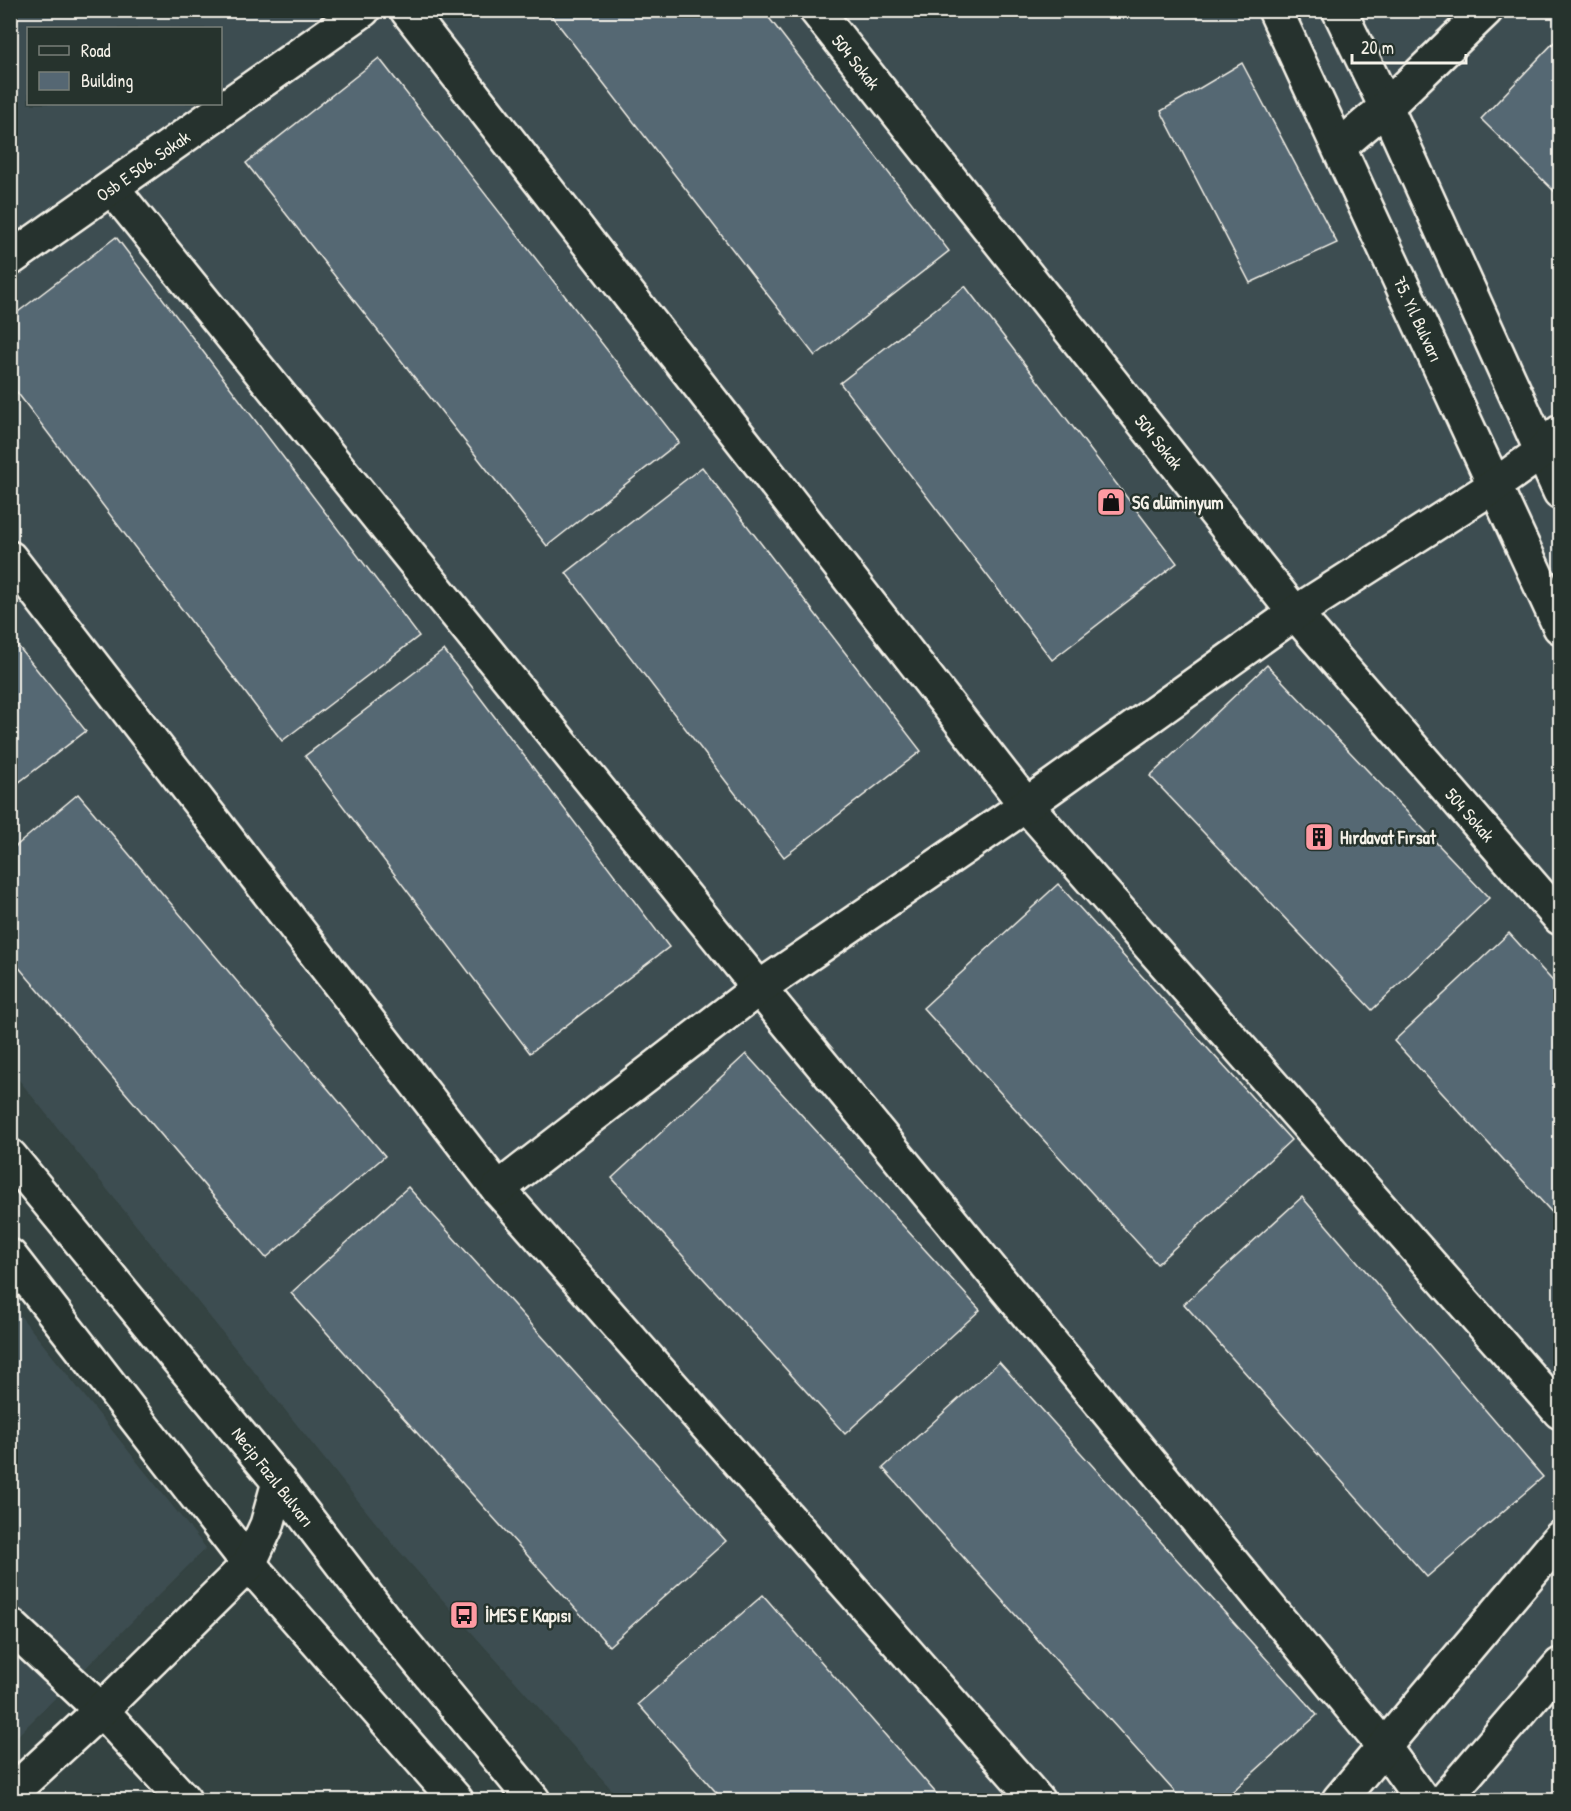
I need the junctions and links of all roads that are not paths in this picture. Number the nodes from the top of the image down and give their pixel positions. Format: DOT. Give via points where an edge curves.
graph roads {
  1 [pos="363,10"];
  2 [pos="407,10"];
  3 [pos="816,10"];
  4 [pos="1275,10"];
  5 [pos="1339,10"];
  6 [pos="1486,10"];
  7 [pos="1386,107"];
  8 [pos="1339,147"];
  9 [pos="112,188"];
  10 [pos="10,260"];
  11 [pos="1552,441"];
  12 [pos="1494,486"];
  13 [pos="1560,492"];
  14 [pos="10,558"];
  15 [pos="1294,612"];
  16 [pos="1560,627"];
  17 [pos="1026,805"];
  18 [pos="1560,918"];
  19 [pos="759,988"];
  20 [pos="10,1156"];
  21 [pos="498,1189"];
  22 [pos="10,1256"];
  23 [pos="1560,1412"];
  24 [pos="279,1482"];
  25 [pos="1560,1538"];
  26 [pos="249,1564"];
  27 [pos="10,1625"];
  28 [pos="1560,1665"];
  29 [pos="101,1710"];
  30 [pos="1384,1747"];
  31 [pos="10,1794"];
  32 [pos="184,1800"];
  33 [pos="456,1800"];
  34 [pos="533,1800"];
  35 [pos="1037,1800"];
  36 [pos="1339,1800"];
  37 [pos="1422,1800"];
  38 [pos="1444,1800"];
  1 -- 9 [label="street, Osb E 506. Sokak"];
  2 -- 17 [label="street"];
  3 -- 15 [label="street, 504 Sokak"];
  4 -- 8 [label="street, 75. Yıl Bulvarı"];
  5 -- 7 [label="street"];
  6 -- 7 [label="street"];
  7 -- 8 [label="street"];
  7 -- 11 [label="street"];
  8 -- 12 [label="street, 75. Yıl Bulvarı"];
  9 -- 10 [label="street, Osb E 506. Sokak"];
  9 -- 19 [label="street"];
  11 -- 12 [label="street"];
  11 -- 13 [label="street"];
  12 -- 15 [label="street"];
  12 -- 16 [label="street, 75. Yıl Bulvarı"];
  14 -- 21 [label="street"];
  15 -- 17 [label="street"];
  15 -- 18 [label="street, 504 Sokak"];
  17 -- 19 [label="street"];
  17 -- 23 [label="street"];
  19 -- 21 [label="street"];
  19 -- 30 [label="street"];
  20 -- 24 [label="street, Necip Fazıl Bulvarı"];
  21 -- 35 [label="street"];
  22 -- 26 [label="street"];
  24 -- 26 [label="street" via="267,1525"];
  24 -- 34 [label="street, Necip Fazıl Bulvarı" via="369,1602"];
  25 -- 30 [label="street"];
  26 -- 29 [label="street"];
  26 -- 33 [label="street"];
  27 -- 29 [label="street"];
  28 -- 38 [label="street"];
  29 -- 31 [label="street"];
  29 -- 32 [label="street"];
  30 -- 36 [label="street"];
  30 -- 37 [label="street"];
}
